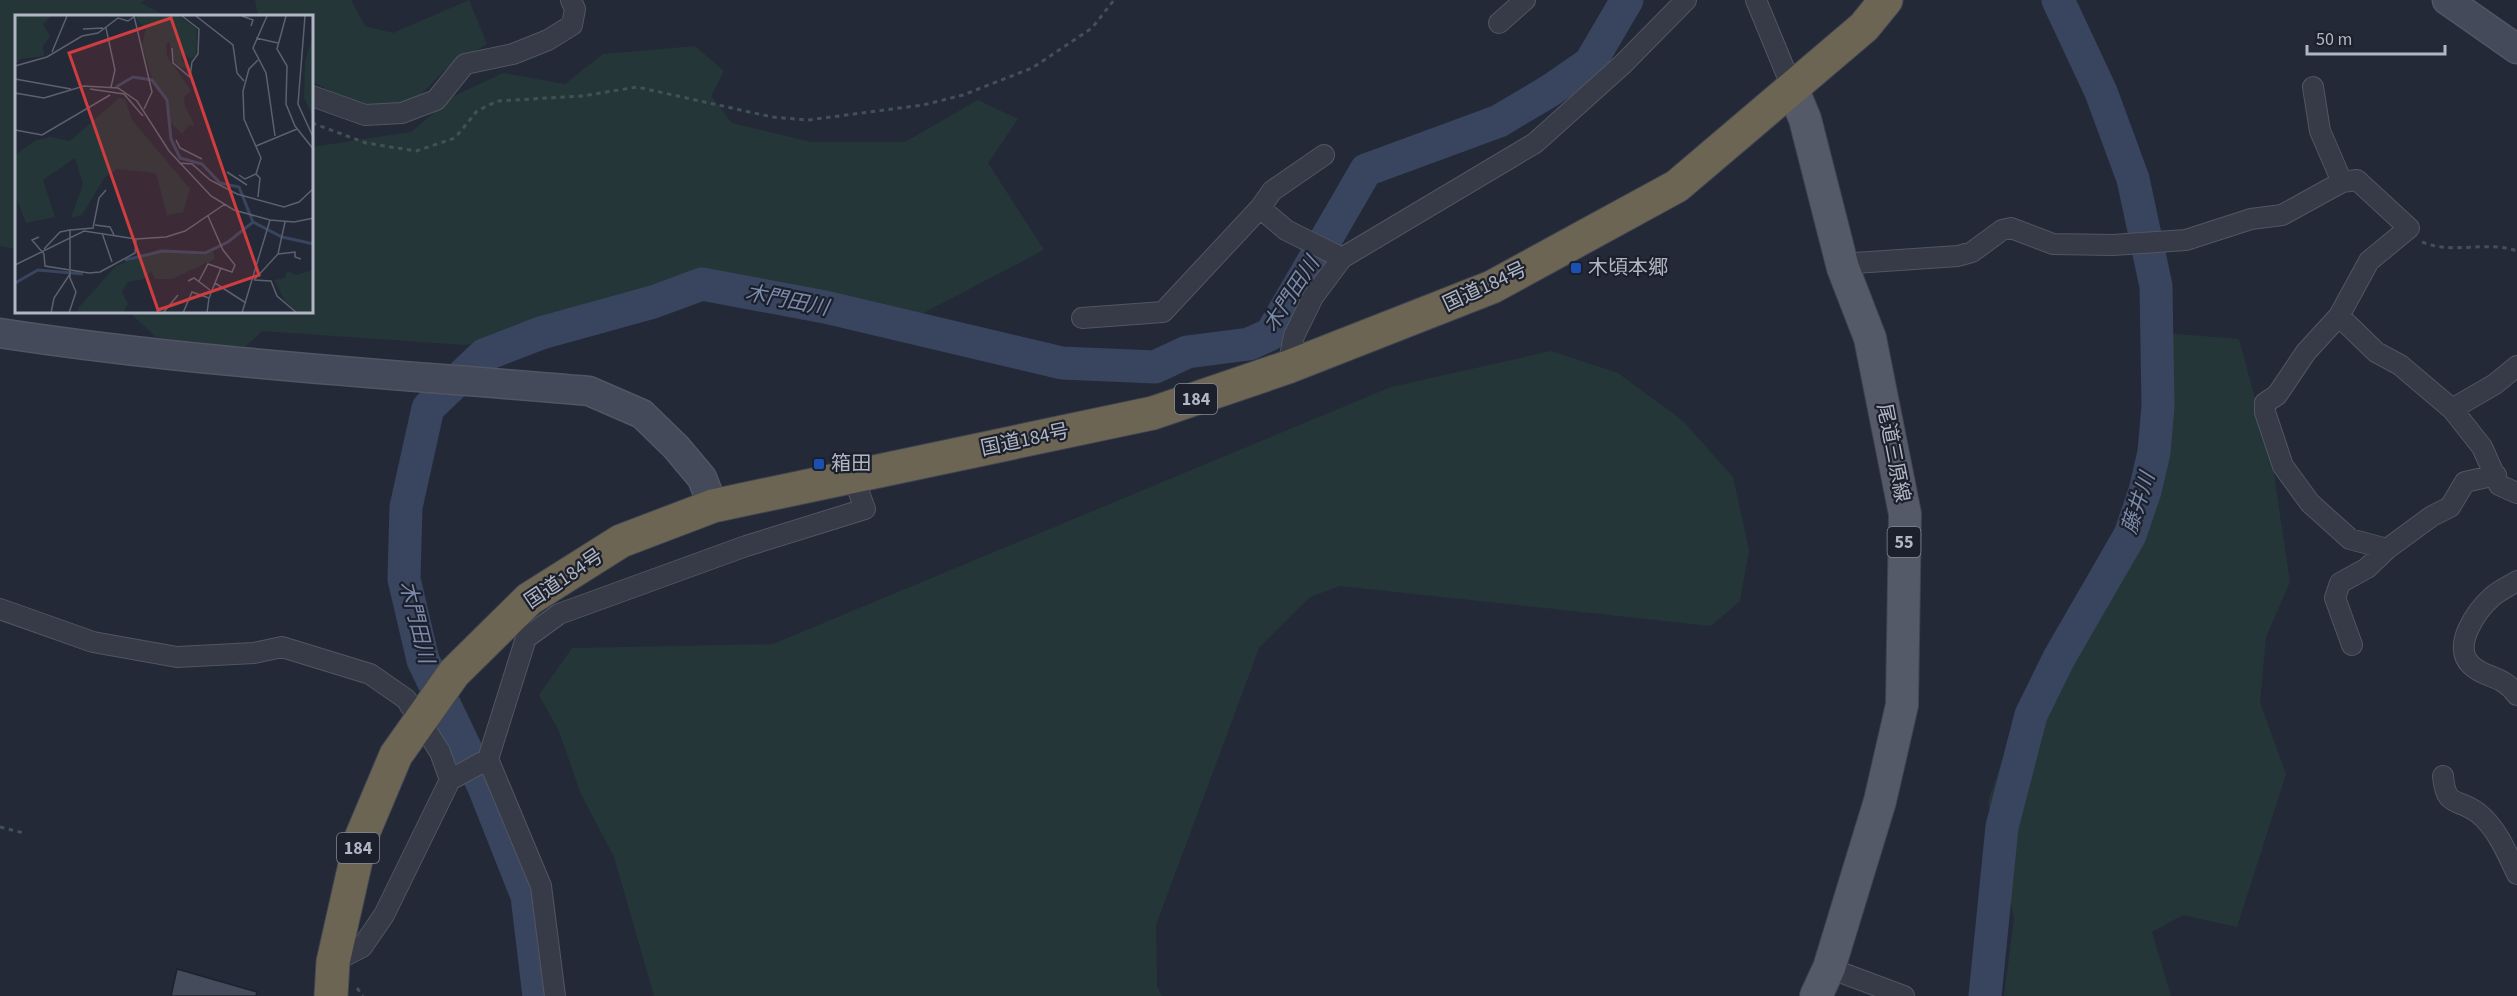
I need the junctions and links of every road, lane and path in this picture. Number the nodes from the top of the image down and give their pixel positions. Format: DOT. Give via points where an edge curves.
graph roads {
  1 [pos="572,0"];
  2 [pos="1114,0"];
  3 [pos="1525,0"];
  4 [pos="1686,0"];
  5 [pos="1756,0"];
  6 [pos="1886,0"];
  7 [pos="2447,0"];
  8 [pos="1499,23"];
  9 [pos="2517,49"];
  10 [pos="2313,87"];
  11 [pos="1793,90"];
  12 [pos="314,97"];
  13 [pos="314,124"];
  14 [pos="1324,155"];
  15 [pos="2342,182"];
  16 [pos="1260,208"];
  17 [pos="2409,228"];
  18 [pos="2517,250"];
  19 [pos="1342,258"];
  20 [pos="1843,268"];
  21 [pos="2339,316"];
  22 [pos="1082,318"];
  23 [pos="0,333"];
  24 [pos="2517,366"];
  25 [pos="1288,367"];
  26 [pos="2452,409"];
  27 [pos="2496,475"];
  28 [pos="853,476"];
  29 [pos="2517,493"];
  30 [pos="713,506"];
  31 [pos="2387,549"];
  32 [pos="2517,581"];
  33 [pos="0,609"];
  34 [pos="2352,645"];
  35 [pos="2517,695"];
  36 [pos="421,717"];
  37 [pos="489,759"];
  38 [pos="2443,776"];
  39 [pos="450,780"];
  40 [pos="0,827"];
  41 [pos="24,833"];
  42 [pos="2517,874"];
  43 [pos="333,962"];
  44 [pos="1828,968"];
  45 [pos="331,996"];
  46 [pos="555,996"];
  47 [pos="1816,996"];
  48 [pos="1904,996"];
  1 -- 12 [label="street" via="576,9 572,25 513,54 465,64 436,100 402,113 365,115"];
  2 -- 13 [label="path" via="1092,28 1032,68 963,95 923,105 808,120 772,117 637,87 583,96 497,101 477,111 455,138 416,151 366,143"];
  3 -- 8 [label="street"];
  4 -- 19 [label="street" via="1623,64 1535,143"];
  5 -- 11 [label="street"];
  6 -- 11 [label="highway, 国道184号 / 184" via="1864,27"];
  7 -- 9 [label="street"];
  10 -- 15 [label="street" via="2320,131"];
  11 -- 20 [label="main road, 尾道三原線 / 55" via="1805,119"];
  11 -- 25 [label="highway, 国道184号 / 184" via="1677,186 1492,287"];
  14 -- 16 [label="street" via="1272,192"];
  15 -- 17 [label="street" via="2357,180"];
  15 -- 20 [label="street" via="2282,215 2251,219 2186,240 2053,244 2011,228 2002,230 1972,252 1958,256 1855,263"];
  16 -- 19 [label="street" via="1286,230"];
  16 -- 22 [label="street" via="1163,312"];
  17 -- 18 [label="path" via="2421,241 2436,248 2500,245"];
  17 -- 21 [label="street" via="2369,261"];
  19 -- 25 [label="street" via="1313,297 1294,336"];
  20 -- 44 [label="main road, 尾道三原線 / 55" via="1870,338 1905,514 1902,705 1880,801"];
  21 -- 26 [label="street" via="2376,352 2400,365"];
  21 -- 31 [label="street" via="2306,352 2277,395 2265,403 2265,412 2283,466 2310,503 2350,539"];
  23 -- 30 [label="street" via="98,348 589,391 642,414 702,478"];
  24 -- 26 [label="street"];
  25 -- 28 [label="highway, 国道184号 / 184" via="1154,413"];
  26 -- 27 [label="street" via="2482,447"];
  27 -- 29 [label="street" via="2499,485"];
  27 -- 31 [label="street" via="2465,482 2450,507"];
  28 -- 30 [label="highway, 国道184号 / 184"];
  28 -- 37 [label="street" via="865,509 746,546 559,614 526,638"];
  30 -- 36 [label="highway, 国道184号 / 184" via="621,541 529,599 454,673"];
  31 -- 34 [label="street" via="2367,568 2340,583 2337,591 2335,598"];
  32 -- 35 [label="street" via="2493,597 2464,639 2465,657 2472,667 2508,682"];
  33 -- 36 [label="street" via="93,642 177,657 254,653 282,647 370,674 406,699"];
  36 -- 39 [label="street"];
  36 -- 43 [label="highway, 国道184号 / 184" via="396,755 361,838"];
  37 -- 39 [label="street"];
  37 -- 46 [label="street" via="541,886"];
  38 -- 42 [label="street" via="2444,793 2453,802 2478,813 2499,837"];
  39 -- 43 [label="street" via="384,915 363,947"];
  40 -- 41 [label="path"];
  43 -- 45 [label="highway, 国道184号 / 184"];
  44 -- 47 [label="main road, 尾道三原線 / 55"];
  44 -- 48 [label="street"];
}
